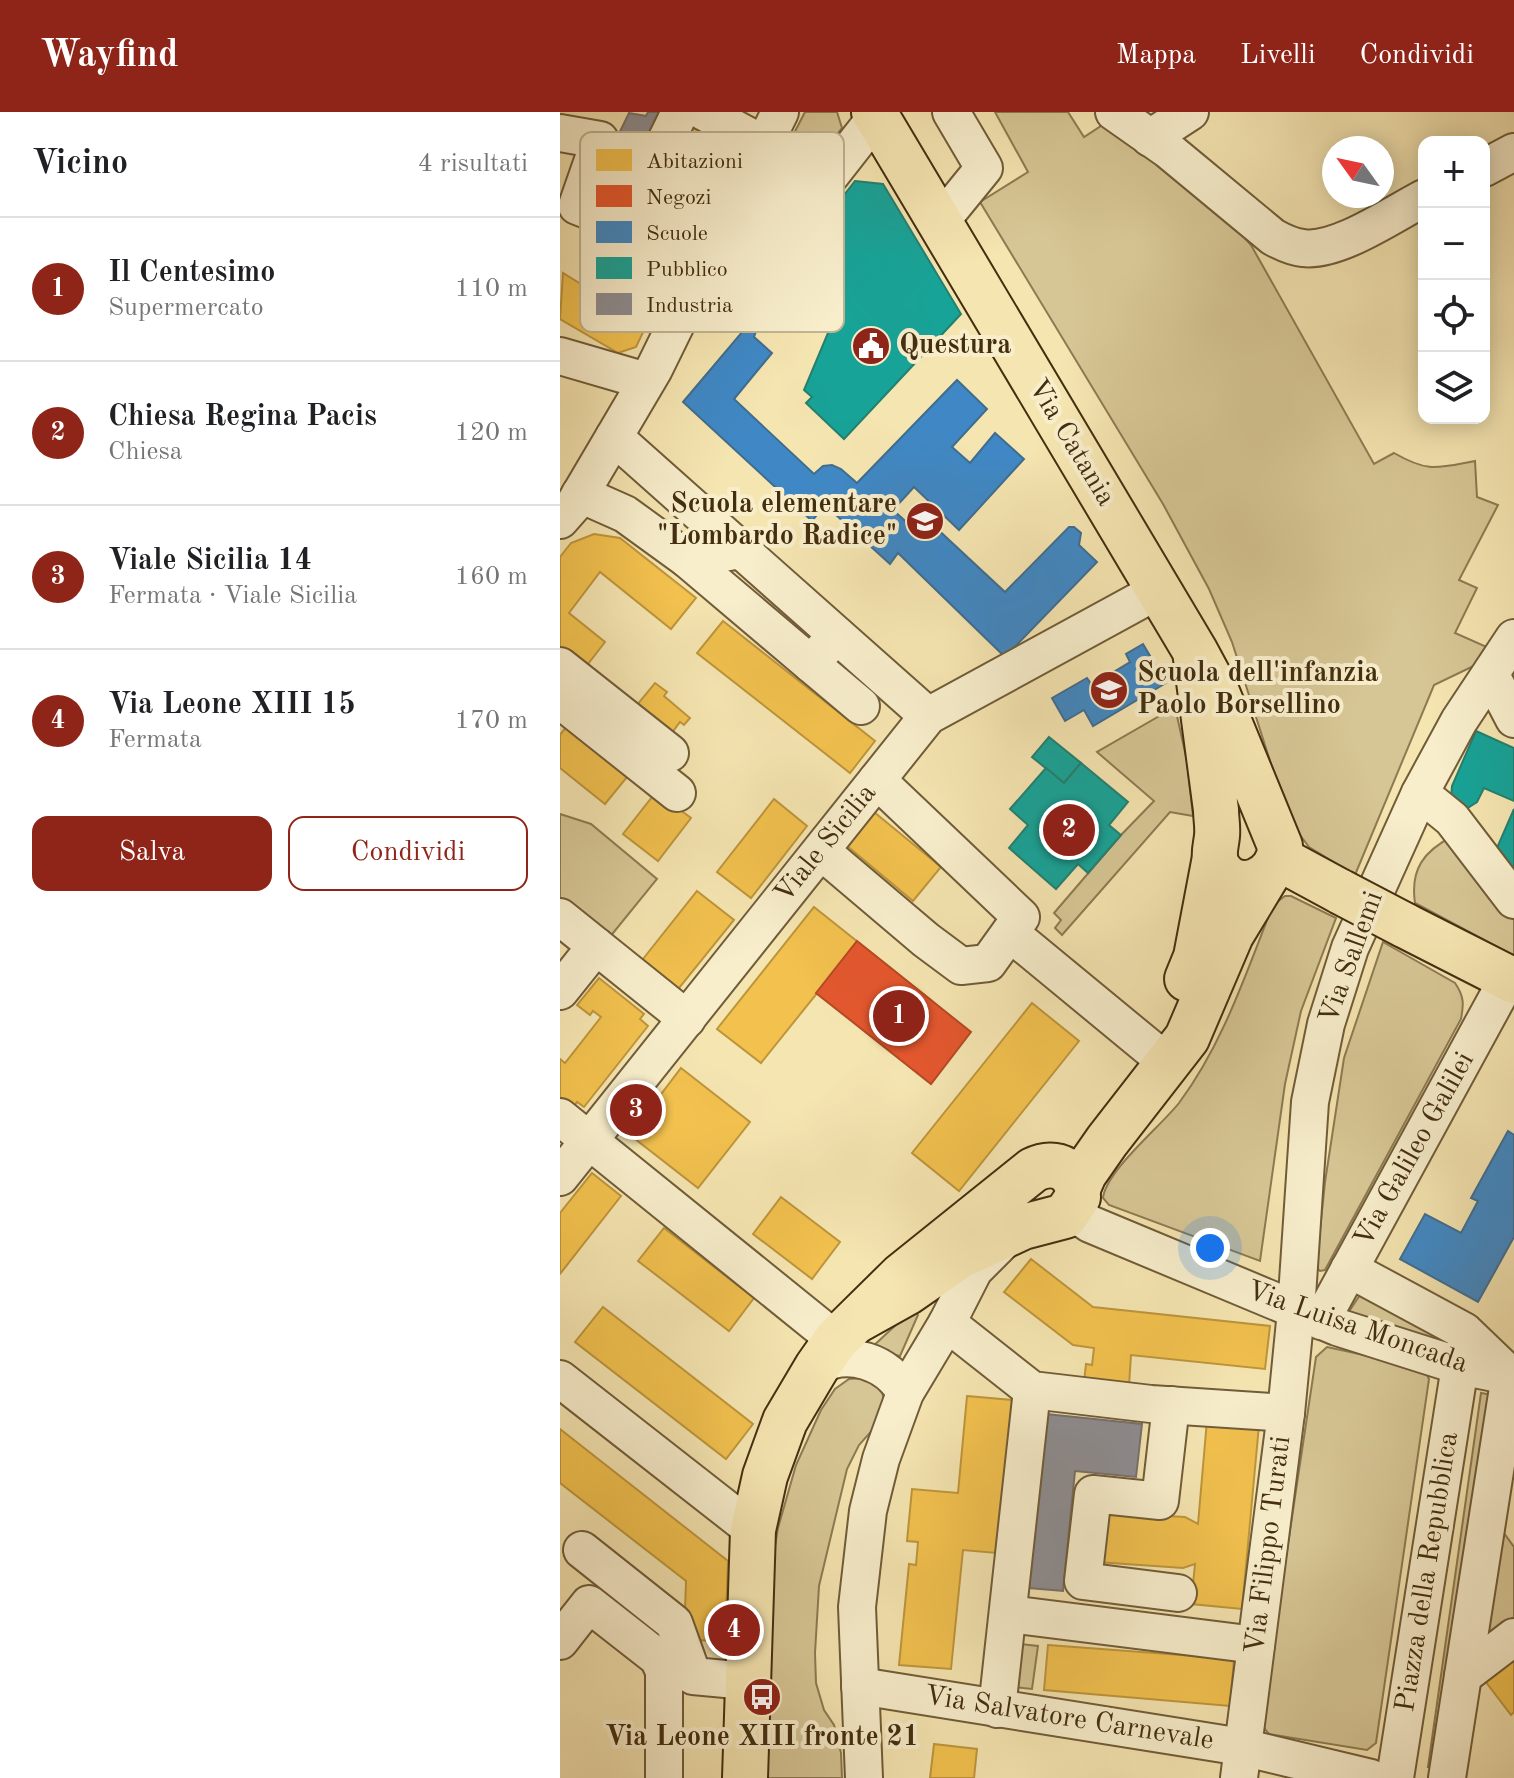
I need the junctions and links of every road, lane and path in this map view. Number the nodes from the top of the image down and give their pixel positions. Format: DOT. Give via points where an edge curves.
graph roads {
  1 [pos="680,112"];
  2 [pos="704,112"];
  3 [pos="780,112"];
  4 [pos="951,112"];
  5 [pos="1114,112"];
  6 [pos="1190,112"];
  7 [pos="876,114"];
  8 [pos="670,132"];
  9 [pos="741,132"];
  10 [pos="771,132"];
  11 [pos="560,133"];
  12 [pos="580,136"];
  13 [pos="1150,138"];
  14 [pos="1514,152"];
  15 [pos="844,156"];
  16 [pos="1490,165"];
  17 [pos="1418,201"];
  18 [pos="940,222"];
  19 [pos="671,332"];
  20 [pos="560,356"];
  21 [pos="646,381"];
  22 [pos="614,437"];
  23 [pos="569,504"];
  24 [pos="741,550"];
  25 [pos="687,559"];
  26 [pos="1159,590"];
  27 [pos="836,635"];
  28 [pos="1514,638"];
  29 [pos="1195,651"];
  30 [pos="811,664"];
  31 [pos="560,666"];
  32 [pos="1491,675"];
  33 [pos="560,700"];
  34 [pos="861,706"];
  35 [pos="928,716"];
  36 [pos="1514,719"];
  37 [pos="670,753"];
  38 [pos="877,780"];
  39 [pos="677,793"];
  40 [pos="1420,793"];
  41 [pos="1216,846"];
  42 [pos="821,851"];
  43 [pos="1272,856"];
  44 [pos="1514,900"];
  45 [pos="560,917"];
  46 [pos="1010,933"];
  47 [pos="596,946"];
  48 [pos="1511,980"];
  49 [pos="560,991"];
  50 [pos="687,1019"];
  51 [pos="1152,1050"];
  52 [pos="560,1117"];
  53 [pos="589,1140"];
  54 [pos="560,1177"];
  55 [pos="1045,1199"];
  56 [pos="1349,1269"];
  57 [pos="1309,1316"];
  58 [pos="947,1323"];
  59 [pos="836,1343"];
  60 [pos="1460,1366"];
  61 [pos="1512,1376"];
  62 [pos="560,1379"];
  63 [pos="1032,1390"];
  64 [pos="905,1393"];
  65 [pos="1171,1405"];
  66 [pos="1286,1413"];
  67 [pos="1491,1496"];
  68 [pos="1514,1526"];
  69 [pos="753,1530"];
  70 [pos="582,1550"];
  71 [pos="1178,1593"];
  72 [pos="1009,1614"];
  73 [pos="1514,1637"];
  74 [pos="560,1641"];
  75 [pos="1256,1645"];
  76 [pos="1463,1676"];
  77 [pos="747,1681"];
  78 [pos="860,1686"];
  79 [pos="997,1709"];
  80 [pos="1240,1762"];
  81 [pos="664,1778"];
  82 [pos="745,1778"];
  83 [pos="864,1778"];
  84 [pos="1371,1778"];
  85 [pos="1395,1778"];
  86 [pos="1447,1778"];
  1 -- 8 [label="street"];
  2 -- 9 [label="street"];
  3 -- 10 [label="street"];
  4 -- 18 [label="street" via="984,168"];
  5 -- 13 [label="street"];
  6 -- 13 [label="street"];
  7 -- 15 [label="street"];
  7 -- 18 [label="main road, Via Catania"];
  11 -- 12 [label="street"];
  13 -- 17 [label="street" via="1273,237 1303,248 1337,242"];
  14 -- 16 [label="street"];
  18 -- 26 [label="main road, Via Catania"];
  19 -- 21 [label="street"];
  20 -- 21 [label="street"];
  21 -- 22 [label="street"];
  22 -- 23 [label="street"];
  22 -- 24 [label="street"];
  23 -- 25 [label="street" via="625,514"];
  24 -- 25 [label="street"];
  24 -- 27 [label="street"];
  25 -- 30 [label="street"];
  26 -- 29 [label="main road, Via Catania"];
  26 -- 35 [label="street, Viale Sicilia"];
  27 -- 30 [label="street"];
  27 -- 35 [label="street"];
  28 -- 32 [label="street, Via Sallemi"];
  29 -- 41 [label="main road"];
  29 -- 43 [label="main road, Via Catania" via="1216,690"];
  30 -- 34 [label="street"];
  31 -- 37 [label="street"];
  32 -- 36 [label="street"];
  32 -- 40 [label="street, Via Sallemi"];
  33 -- 39 [label="street"];
  35 -- 38 [label="street, Viale Sicilia"];
  38 -- 42 [label="street, Viale Sicilia"];
  38 -- 46 [label="street" via="1021,917"];
  40 -- 44 [label="street" via="1452,819"];
  40 -- 57 [label="street, Via Sallemi" via="1350,948 1326,1024 1310,1102"];
  41 -- 43 [label="main road" via="1224,827 1243,817 1254,818"];
  41 -- 51 [label="main road" via="1196,957"];
  42 -- 46 [label="street" via="961,966 988,963"];
  42 -- 50 [label="street, Viale Sicilia"];
  43 -- 48 [label="main road, bridge"];
  43 -- 55 [label="main road" via="1187,1038 1084,1174"];
  45 -- 47 [label="street"];
  46 -- 51 [label="street"];
  47 -- 49 [label="street"];
  47 -- 50 [label="street"];
  48 -- 56 [label="street, Via Galileo Galilei"];
  50 -- 53 [label="street, Viale Sicilia"];
  51 -- 55 [label="main road"];
  52 -- 53 [label="street"];
  53 -- 54 [label="street, Viale Sicilia"];
  53 -- 59 [label="street"];
  55 -- 57 [label="street, Via Luisa Moncada" via="1090,1224"];
  55 -- 58 [label="street" via="974,1270"];
  55 -- 59 [label="main road"];
  55 -- 59 [label="main road" via="901,1276"];
  56 -- 57 [label="street, Via Galileo Galilei"];
  56 -- 61 [label="street" via="1464,1331"];
  57 -- 60 [label="street, Via Luisa Moncada"];
  57 -- 66 [label="street, Via Filippo Turati"];
  58 -- 63 [label="street"];
  58 -- 64 [label="street"];
  59 -- 64 [label="street" via="828,1360 860,1360 892,1373"];
  59 -- 69 [label="main road" via="785,1421"];
  60 -- 61 [label="street, Via Luisa Moncada"];
  60 -- 85 [label="street, Piazza della Repubblica"];
  61 -- 67 [label="street, Piazza della Repubblica"];
  62 -- 69 [label="street"];
  63 -- 65 [label="street"];
  63 -- 72 [label="street"];
  64 -- 78 [label="street" via="868,1511 857,1607"];
  65 -- 66 [label="street"];
  65 -- 71 [label="street" via="1160,1501 1093,1494 1083,1581"];
  66 -- 75 [label="street, Via Filippo Turati"];
  67 -- 68 [label="street"];
  67 -- 76 [label="street, Piazza della Repubblica"];
  69 -- 77 [label="main road"];
  70 -- 77 [label="street" via="674,1623 693,1676"];
  72 -- 75 [label="street"];
  72 -- 79 [label="street"];
  73 -- 76 [label="street"];
  74 -- 81 [label="street" via="589,1604 658,1658 664,1671"];
  75 -- 80 [label="street, Via Filippo Turati"];
  76 -- 86 [label="street, Piazza della Repubblica"];
  77 -- 82 [label="main road"];
  78 -- 79 [label="street, Via Salvatore Carnevale"];
  78 -- 83 [label="street"];
  79 -- 80 [label="street, Via Salvatore Carnevale"];
  80 -- 84 [label="street, Via Salvatore Carnevale"];
}
